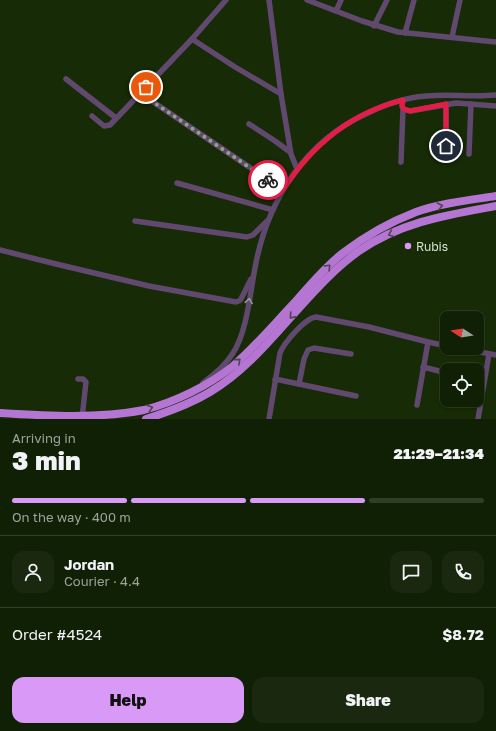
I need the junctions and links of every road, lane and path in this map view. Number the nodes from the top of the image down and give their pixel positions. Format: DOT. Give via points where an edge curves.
graph roads {
  1 [pos="226,0"];
  2 [pos="269,0"];
  3 [pos="307,0"];
  4 [pos="341,0"];
  5 [pos="387,0"];
  6 [pos="414,0"];
  7 [pos="460,0"];
  8 [pos="336,11"];
  9 [pos="374,26"];
  10 [pos="405,33"];
  11 [pos="452,37"];
  12 [pos="192,39"];
  13 [pos="496,42"];
  14 [pos="66,79"];
  15 [pos="140,93"];
  16 [pos="281,94"];
  17 [pos="496,95"];
  18 [pos="403,100"];
  19 [pos="446,104"];
  20 [pos="471,104"];
  21 [pos="496,106"];
  22 [pos="404,109"];
  23 [pos="92,116"];
  24 [pos="116,118"];
  25 [pos="249,124"];
  26 [pos="446,146"];
  27 [pos="290,152"];
  28 [pos="469,154"];
  29 [pos="402,162"];
  30 [pos="297,169"];
  31 [pos="177,183"];
  32 [pos="283,190"];
  33 [pos="496,196"];
  34 [pos="496,206"];
  35 [pos="273,210"];
  36 [pos="268,220"];
  37 [pos="134,221"];
  38 [pos="0,250"];
  39 [pos="254,273"];
  40 [pos="428,342"];
  41 [pos="440,345"];
  42 [pos="484,353"];
  43 [pos="351,354"];
  44 [pos="489,354"];
  45 [pos="496,355"];
  46 [pos="423,367"];
  47 [pos="440,371"];
  48 [pos="78,378"];
  49 [pos="275,379"];
  50 [pos="299,384"];
  51 [pos="356,396"];
  52 [pos="181,397"];
  53 [pos="417,405"];
  54 [pos="0,413"];
  55 [pos="82,418"];
  56 [pos="146,419"];
  57 [pos="269,419"];
  58 [pos="478,419"];
  1 -- 12 [label="street"];
  2 -- 16 [label="street"];
  3 -- 8 [label="street"];
  4 -- 8 [label="street"];
  5 -- 9 [label="street"];
  6 -- 10 [label="street"];
  7 -- 11 [label="street"];
  8 -- 9 [label="street"];
  9 -- 10 [label="street"];
  10 -- 11 [label="street"];
  11 -- 13 [label="street"];
  12 -- 15 [label="street"];
  12 -- 16 [label="street"];
  14 -- 24 [label="street"];
  15 -- 24 [label="street"];
  15 -- 32 [label="street"];
  16 -- 27 [label="street"];
  17 -- 18 [label="street" via="444,94"];
  18 -- 22 [label="street"];
  18 -- 30 [label="street" via="357,117 338,129"];
  19 -- 20 [label="street"];
  19 -- 22 [label="street" via="410,111"];
  19 -- 26 [label="street"];
  20 -- 21 [label="street"];
  20 -- 28 [label="street"];
  22 -- 29 [label="street"];
  23 -- 24 [label="street" via="104,126 110,125"];
  25 -- 27 [label="street"];
  27 -- 30 [label="street"];
  30 -- 32 [label="street"];
  31 -- 35 [label="street"];
  32 -- 35 [label="street"];
  52 -- 33 [label="highway, one-way" via="222,374 243,357 338,257 365,237 417,212"];
  34 -- 56 [label="highway, one-way" via="438,217 405,227 359,251 330,275 230,378 184,405"];
  35 -- 36 [label="street"];
  36 -- 37 [label="street" via="247,237"];
  36 -- 39 [label="street"];
  38 -- 39 [label="street" via="149,286 236,302 241,299"];
  52 -- 39 [label="street, one-way" via="202,384 233,353 240,339"];
  40 -- 41 [label="street"];
  40 -- 46 [label="street"];
  40 -- 49 [label="street" via="369,327 312,317 282,347"];
  42 -- 44 [label="street"];
  43 -- 50 [label="street" via="314,348 308,350"];
  44 -- 45 [label="street"];
  44 -- 58 [label="street"];
  46 -- 47 [label="street"];
  46 -- 53 [label="street"];
  48 -- 55 [label="street" via="86,382"];
  49 -- 50 [label="street"];
  49 -- 57 [label="street"];
  50 -- 51 [label="street"];
  55 -- 52 [label="highway, one-way" via="144,411"];
  54 -- 55 [label="highway"];
}
